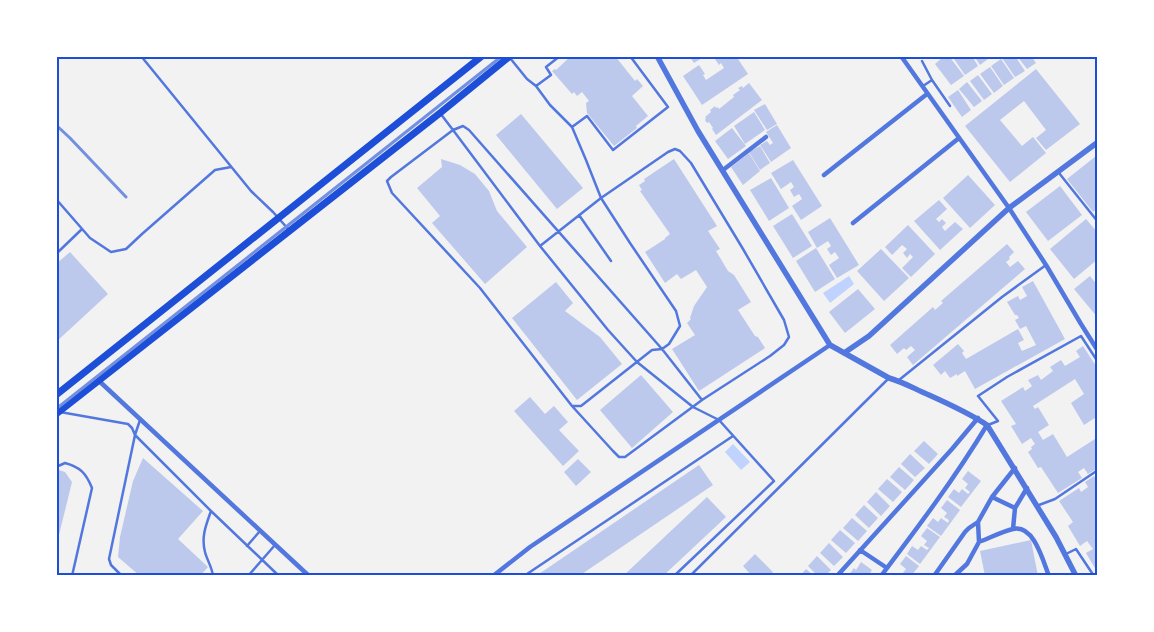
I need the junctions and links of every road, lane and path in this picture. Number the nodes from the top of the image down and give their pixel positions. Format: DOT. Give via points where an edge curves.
graph roads {
  1 [pos="141,56"];
  2 [pos="482,56"];
  3 [pos="560,56"];
  4 [pos="630,56"];
  5 [pos="657,56"];
  6 [pos="901,56"];
  7 [pos="510,57"];
  8 [pos="922,61"];
  9 [pos="932,80"];
  10 [pos="536,86"];
  11 [pos="922,86"];
  12 [pos="927,94"];
  13 [pos="950,106"];
  14 [pos="440,113"];
  15 [pos="572,127"];
  16 [pos="452,130"];
  17 [pos="766,137"];
  18 [pos="959,138"];
  19 [pos="1097,144"];
  20 [pos="232,167"];
  21 [pos="723,170"];
  22 [pos="1058,172"];
  23 [pos="824,175"];
  24 [pos="601,198"];
  25 [pos="56,199"];
  26 [pos="1009,208"];
  27 [pos="579,215"];
  28 [pos="278,218"];
  29 [pos="1098,222"];
  30 [pos="853,223"];
  31 [pos="82,229"];
  32 [pos="290,231"];
  33 [pos="558,231"];
  34 [pos="540,246"];
  35 [pos="56,254"];
  36 [pos="612,261"];
  37 [pos="1046,265"];
  38 [pos="830,345"];
  39 [pos="662,349"];
  40 [pos="1098,350"];
  41 [pos="844,353"];
  42 [pos="637,362"];
  43 [pos="1098,362"];
  44 [pos="889,378"];
  45 [pos="98,380"];
  46 [pos="898,381"];
  47 [pos="56,395"];
  48 [pos="702,400"];
  49 [pos="572,406"];
  50 [pos="693,407"];
  51 [pos="58,413"];
  52 [pos="978,418"];
  53 [pos="140,420"];
  54 [pos="719,420"];
  55 [pos="988,425"];
  56 [pos="135,435"];
  57 [pos="733,436"];
  58 [pos="56,467"];
  59 [pos="1014,468"];
  60 [pos="1098,470"];
  61 [pos="1027,488"];
  62 [pos="992,496"];
  63 [pos="1037,506"];
  64 [pos="1015,508"];
  65 [pos="211,511"];
  66 [pos="978,522"];
  67 [pos="1013,529"];
  68 [pos="260,531"];
  69 [pos="979,542"];
  70 [pos="275,545"];
  71 [pos="247,546"];
  72 [pos="860,550"];
  73 [pos="1065,555"];
  74 [pos="262,560"];
  75 [pos="887,568"];
  76 [pos="72,576"];
  77 [pos="122,576"];
  78 [pos="213,576"];
  79 [pos="248,576"];
  80 [pos="279,576"];
  81 [pos="308,576"];
  82 [pos="493,576"];
  83 [pos="524,576"];
  84 [pos="674,576"];
  85 [pos="690,576"];
  86 [pos="836,576"];
  87 [pos="881,576"];
  88 [pos="934,576"];
  89 [pos="954,576"];
  90 [pos="1049,576"];
  91 [pos="1076,576"];
  92 [pos="1094,576"];
  1 -- 20 [label="lane"];
  2 -- 28 [label="main road"];
  3 -- 10 [label="lane" via="546,67 551,75"];
  4 -- 15 [label="lane" via="668,107 613,150 587,116"];
  5 -- 21 [label="street"];
  6 -- 11 [label="street"];
  7 -- 10 [label="lane"];
  7 -- 14 [label="main road"];
  8 -- 9 [label="lane"];
  9 -- 11 [label="lane"];
  9 -- 13 [label="lane"];
  10 -- 15 [label="lane"];
  11 -- 12 [label="street"];
  12 -- 18 [label="street"];
  12 -- 23 [label="street"];
  14 -- 16 [label="lane"];
  14 -- 32 [label="main road"];
  15 -- 24 [label="lane"];
  16 -- 33 [label="lane" via="463,126 469,130"];
  16 -- 34 [label="lane"];
  16 -- 49 [label="lane" via="391,177 387,181 389,187 480,288"];
  17 -- 21 [label="street"];
  18 -- 26 [label="street"];
  18 -- 30 [label="street"];
  19 -- 22 [label="street"];
  20 -- 28 [label="lane"];
  20 -- 31 [label="lane" via="215,170 126,249 111,252"];
  21 -- 38 [label="street"];
  22 -- 26 [label="street"];
  22 -- 29 [label="lane"];
  24 -- 27 [label="lane"];
  24 -- 39 [label="lane" via="676,311 680,326"];
  24 -- 48 [label="lane" via="668,152 680,151 691,163 784,320 789,337 784,345"];
  25 -- 31 [label="lane"];
  26 -- 37 [label="street"];
  26 -- 41 [label="street" via="870,336"];
  27 -- 33 [label="lane"];
  27 -- 36 [label="lane"];
  28 -- 32 [label="lane"];
  28 -- 47 [label="main road"];
  31 -- 35 [label="lane"];
  32 -- 45 [label="main road"];
  33 -- 34 [label="lane"];
  33 -- 39 [label="lane"];
  34 -- 42 [label="lane"];
  37 -- 40 [label="street"];
  37 -- 46 [label="lane"];
  38 -- 41 [label="street"];
  38 -- 54 [label="street"];
  39 -- 42 [label="lane" via="652,350"];
  39 -- 48 [label="lane"];
  41 -- 44 [label="street"];
  42 -- 49 [label="lane" via="581,406"];
  42 -- 50 [label="lane"];
  43 -- 55 [label="lane" via="1082,336 1007,377 978,396 998,420"];
  44 -- 46 [label="street"];
  44 -- 85 [label="lane"];
  45 -- 51 [label="main road"];
  45 -- 53 [label="street"];
  46 -- 52 [label="street"];
  48 -- 50 [label="lane"];
  49 -- 50 [label="lane" via="619,457 625,457"];
  50 -- 54 [label="lane"];
  51 -- 56 [label="lane" via="128,424"];
  52 -- 55 [label="street"];
  52 -- 72 [label="street"];
  53 -- 56 [label="lane"];
  53 -- 68 [label="street"];
  54 -- 57 [label="lane"];
  54 -- 82 [label="street" via="530,547"];
  55 -- 59 [label="street"];
  55 -- 75 [label="street"];
  56 -- 65 [label="lane"];
  56 -- 77 [label="lane" via="109,560"];
  57 -- 83 [label="lane"];
  57 -- 84 [label="lane" via="774,481"];
  58 -- 76 [label="lane" via="65,463 76,466 88,476 92,488"];
  59 -- 61 [label="street"];
  59 -- 62 [label="street"];
  60 -- 63 [label="lane"];
  61 -- 63 [label="street"];
  61 -- 64 [label="street"];
  62 -- 64 [label="street"];
  62 -- 66 [label="street"];
  63 -- 73 [label="street"];
  64 -- 67 [label="street"];
  65 -- 71 [label="lane"];
  65 -- 78 [label="lane" via="204,540"];
  66 -- 69 [label="street"];
  66 -- 88 [label="street" via="967,530"];
  67 -- 69 [label="street"];
  67 -- 90 [label="street" via="1020,528 1035,540"];
  68 -- 70 [label="street"];
  68 -- 71 [label="lane"];
  69 -- 89 [label="street" via="967,564"];
  70 -- 74 [label="lane"];
  70 -- 81 [label="street"];
  71 -- 74 [label="lane"];
  72 -- 75 [label="street"];
  72 -- 86 [label="street"];
  73 -- 91 [label="street"];
  73 -- 92 [label="lane" via="1076,549"];
  74 -- 79 [label="lane"];
  74 -- 80 [label="lane"];
  75 -- 87 [label="street"];
}
